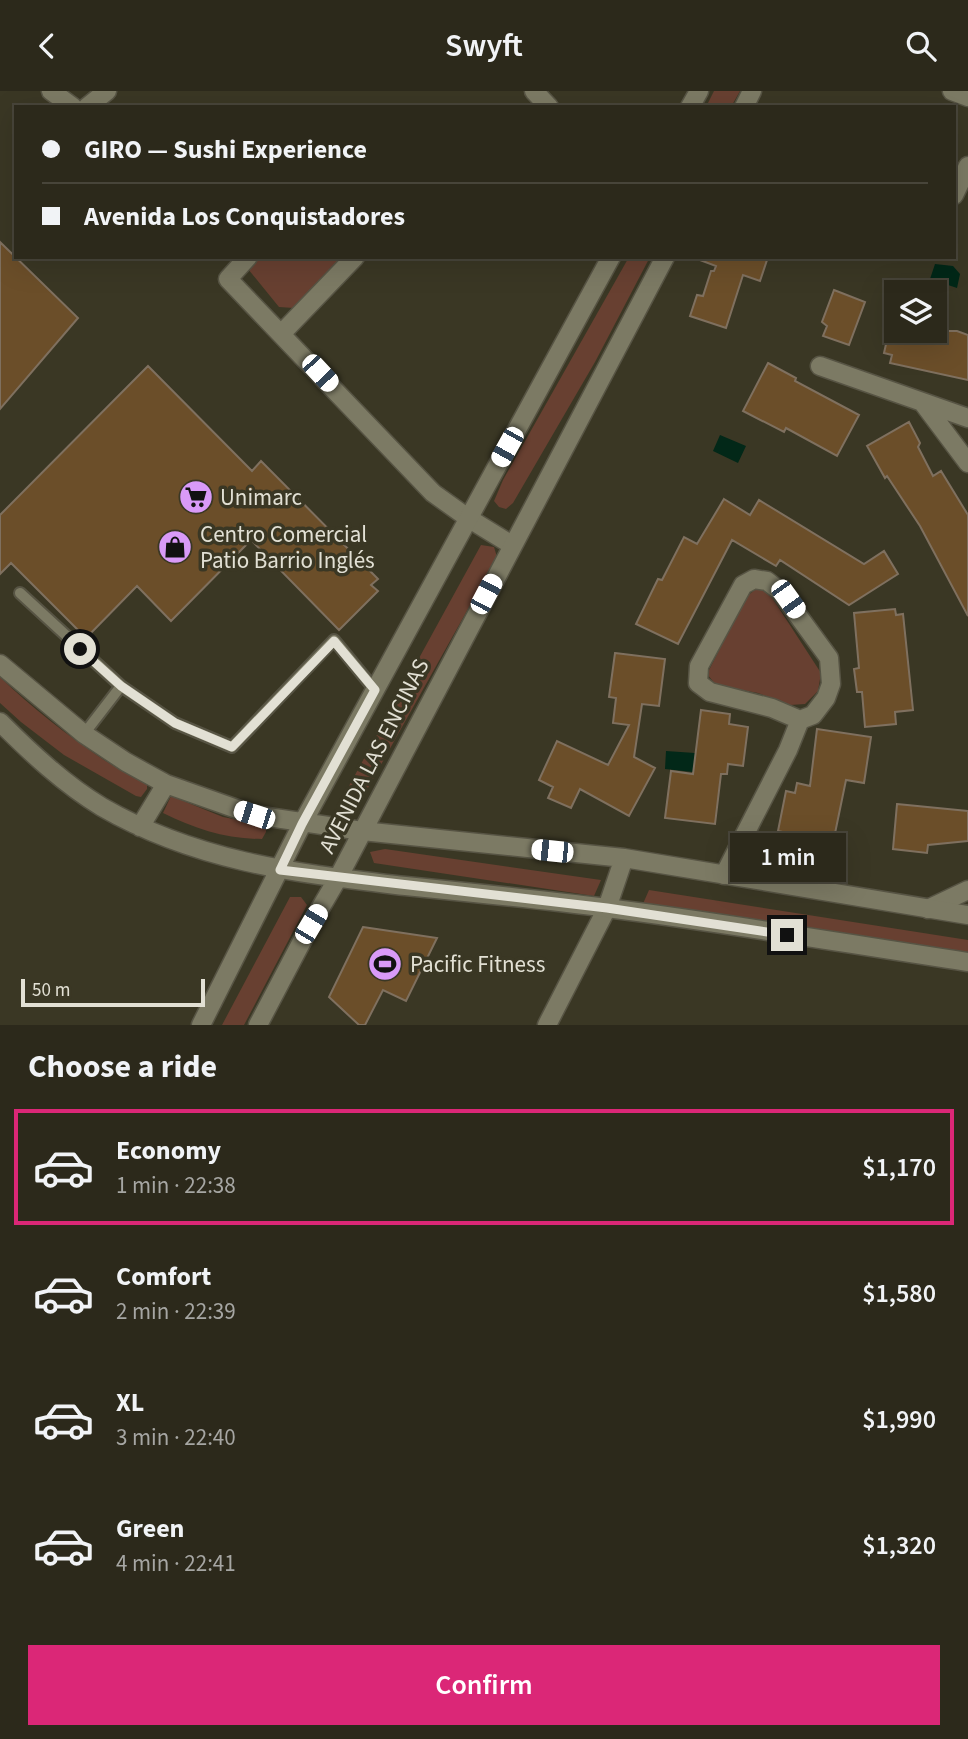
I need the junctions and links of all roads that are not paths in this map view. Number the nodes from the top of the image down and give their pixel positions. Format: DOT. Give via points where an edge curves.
graph roads {
  1 [pos="51,91"];
  2 [pos="107,91"];
  3 [pos="534,91"];
  4 [pos="952,91"];
  5 [pos="968,97"];
  6 [pos="70,105"];
  7 [pos="90,105"];
  8 [pos="548,105"];
  9 [pos="968,166"];
  10 [pos="956,191"];
  11 [pos="246,259"];
  12 [pos="353,259"];
  13 [pos="610,259"];
  14 [pos="664,259"];
  15 [pos="282,333"];
  16 [pos="820,366"];
  17 [pos="923,403"];
  18 [pos="968,418"];
  19 [pos="968,463"];
  20 [pos="468,518"];
  21 [pos="512,545"];
  22 [pos="20,593"];
  23 [pos="0,664"];
  24 [pos="121,686"];
  25 [pos="375,690"];
  26 [pos="800,720"];
  27 [pos="0,722"];
  28 [pos="84,734"];
  29 [pos="166,784"];
  30 [pos="302,824"];
  31 [pos="140,827"];
  32 [pos="362,831"];
  33 [pos="624,858"];
  34 [pos="280,870"];
  35 [pos="724,875"];
  36 [pos="338,879"];
  37 [pos="968,890"];
  38 [pos="607,908"];
  39 [pos="928,909"];
  40 [pos="968,915"];
  41 [pos="968,962"];
  42 [pos="201,1025"];
  43 [pos="258,1025"];
  44 [pos="547,1025"];
  1 -- 6 [label="street"];
  2 -- 7 [label="street"];
  3 -- 8 [label="street"];
  4 -- 5 [label="street"];
  9 -- 10 [label="street"];
  11 -- 15 [label="street" via="229,279"];
  12 -- 15 [label="street"];
  13 -- 20 [label="street, AVENIDA LAS ENCINAS"];
  14 -- 21 [label="street, AVENIDA LAS ENCINAS"];
  15 -- 20 [label="street" via="433,493"];
  16 -- 17 [label="street"];
  17 -- 18 [label="street"];
  17 -- 19 [label="street"];
  20 -- 21 [label="street"];
  20 -- 25 [label="street, AVENIDA LAS ENCINAS"];
  21 -- 32 [label="street, AVENIDA LAS ENCINAS"];
  22 -- 24 [label="lane"];
  23 -- 28 [label="street"];
  24 -- 25 [label="lane" via="175,723 232,747 334,641"];
  24 -- 28 [label="lane"];
  25 -- 30 [label="street, AVENIDA LAS ENCINAS"];
  26 -- 26 [label="street" via="813,715 826,698 831,684 829,658 780,590 760,579 750,580 699,666 698,683 709,692"];
  26 -- 35 [label="street"];
  27 -- 31 [label="street" via="41,762 100,806"];
  28 -- 29 [label="street"];
  29 -- 30 [label="street" via="254,815"];
  29 -- 31 [label="street"];
  30 -- 32 [label="street"];
  30 -- 34 [label="street, AVENIDA LAS ENCINAS"];
  31 -- 34 [label="street" via="194,849"];
  32 -- 33 [label="street"];
  32 -- 36 [label="street, AVENIDA LAS ENCINAS"];
  33 -- 35 [label="street"];
  33 -- 38 [label="street"];
  34 -- 36 [label="street"];
  34 -- 42 [label="street, AVENIDA LAS ENCINAS"];
  35 -- 39 [label="street"];
  36 -- 38 [label="street"];
  36 -- 43 [label="street, AVENIDA LAS ENCINAS"];
  37 -- 39 [label="street"];
  38 -- 41 [label="street"];
  38 -- 44 [label="street"];
  39 -- 40 [label="street"];
}
